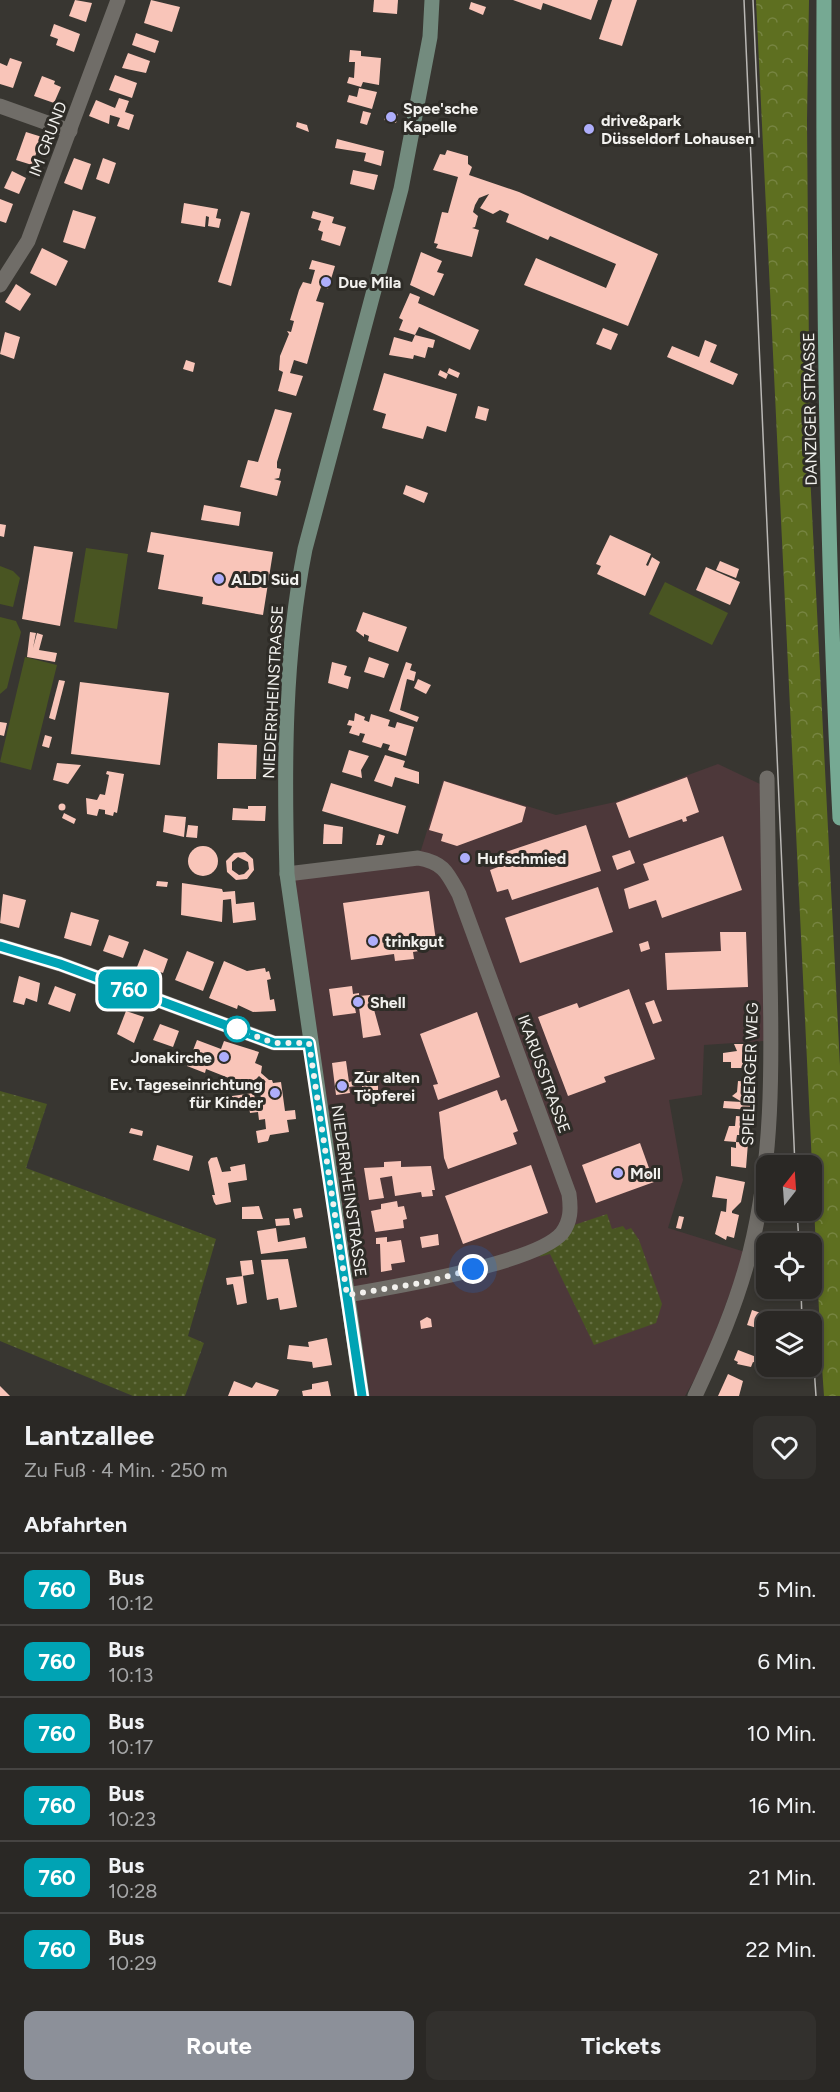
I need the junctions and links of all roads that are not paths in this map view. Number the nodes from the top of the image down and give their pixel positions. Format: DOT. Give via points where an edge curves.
graph roads {
  1 [pos="117,0"];
  2 [pos="432,0"];
  3 [pos="824,0"];
  4 [pos="0,106"];
  5 [pos="70,131"];
  6 [pos="0,285"];
  7 [pos="767,778"];
  8 [pos="840,818"];
  9 [pos="287,874"];
  10 [pos="0,946"];
  11 [pos="309,1043"];
  12 [pos="347,1295"];
  13 [pos="362,1396"];
  14 [pos="695,1396"];
  1 -- 5 [label="street, IM GRUND"];
  2 -- 9 [label="street, NIEDERRHEINSTRASSE" via="430,37 401,189 298,584 288,712"];
  3 -- 8 [label="main road, DANZIGER STRASSE" via="828,422"];
  4 -- 5 [label="street"];
  5 -- 6 [label="street, IM GRUND" via="28,241"];
  7 -- 14 [label="street, SPIELBERGER WEG" via="770,1118 750,1251 727,1326"];
  9 -- 11 [label="street, NIEDERRHEINSTRASSE"];
  9 -- 12 [label="street, IKARUSSTRASSE" via="418,858 434,861 446,870 459,894 569,1194 571,1209 560,1235 526,1253 427,1282"];
  10 -- 11 [label="street" via="60,964 274,1043"];
  11 -- 12 [label="street, NIEDERRHEINSTRASSE"];
  12 -- 13 [label="street, NIEDERRHEINSTRASSE"];
}
